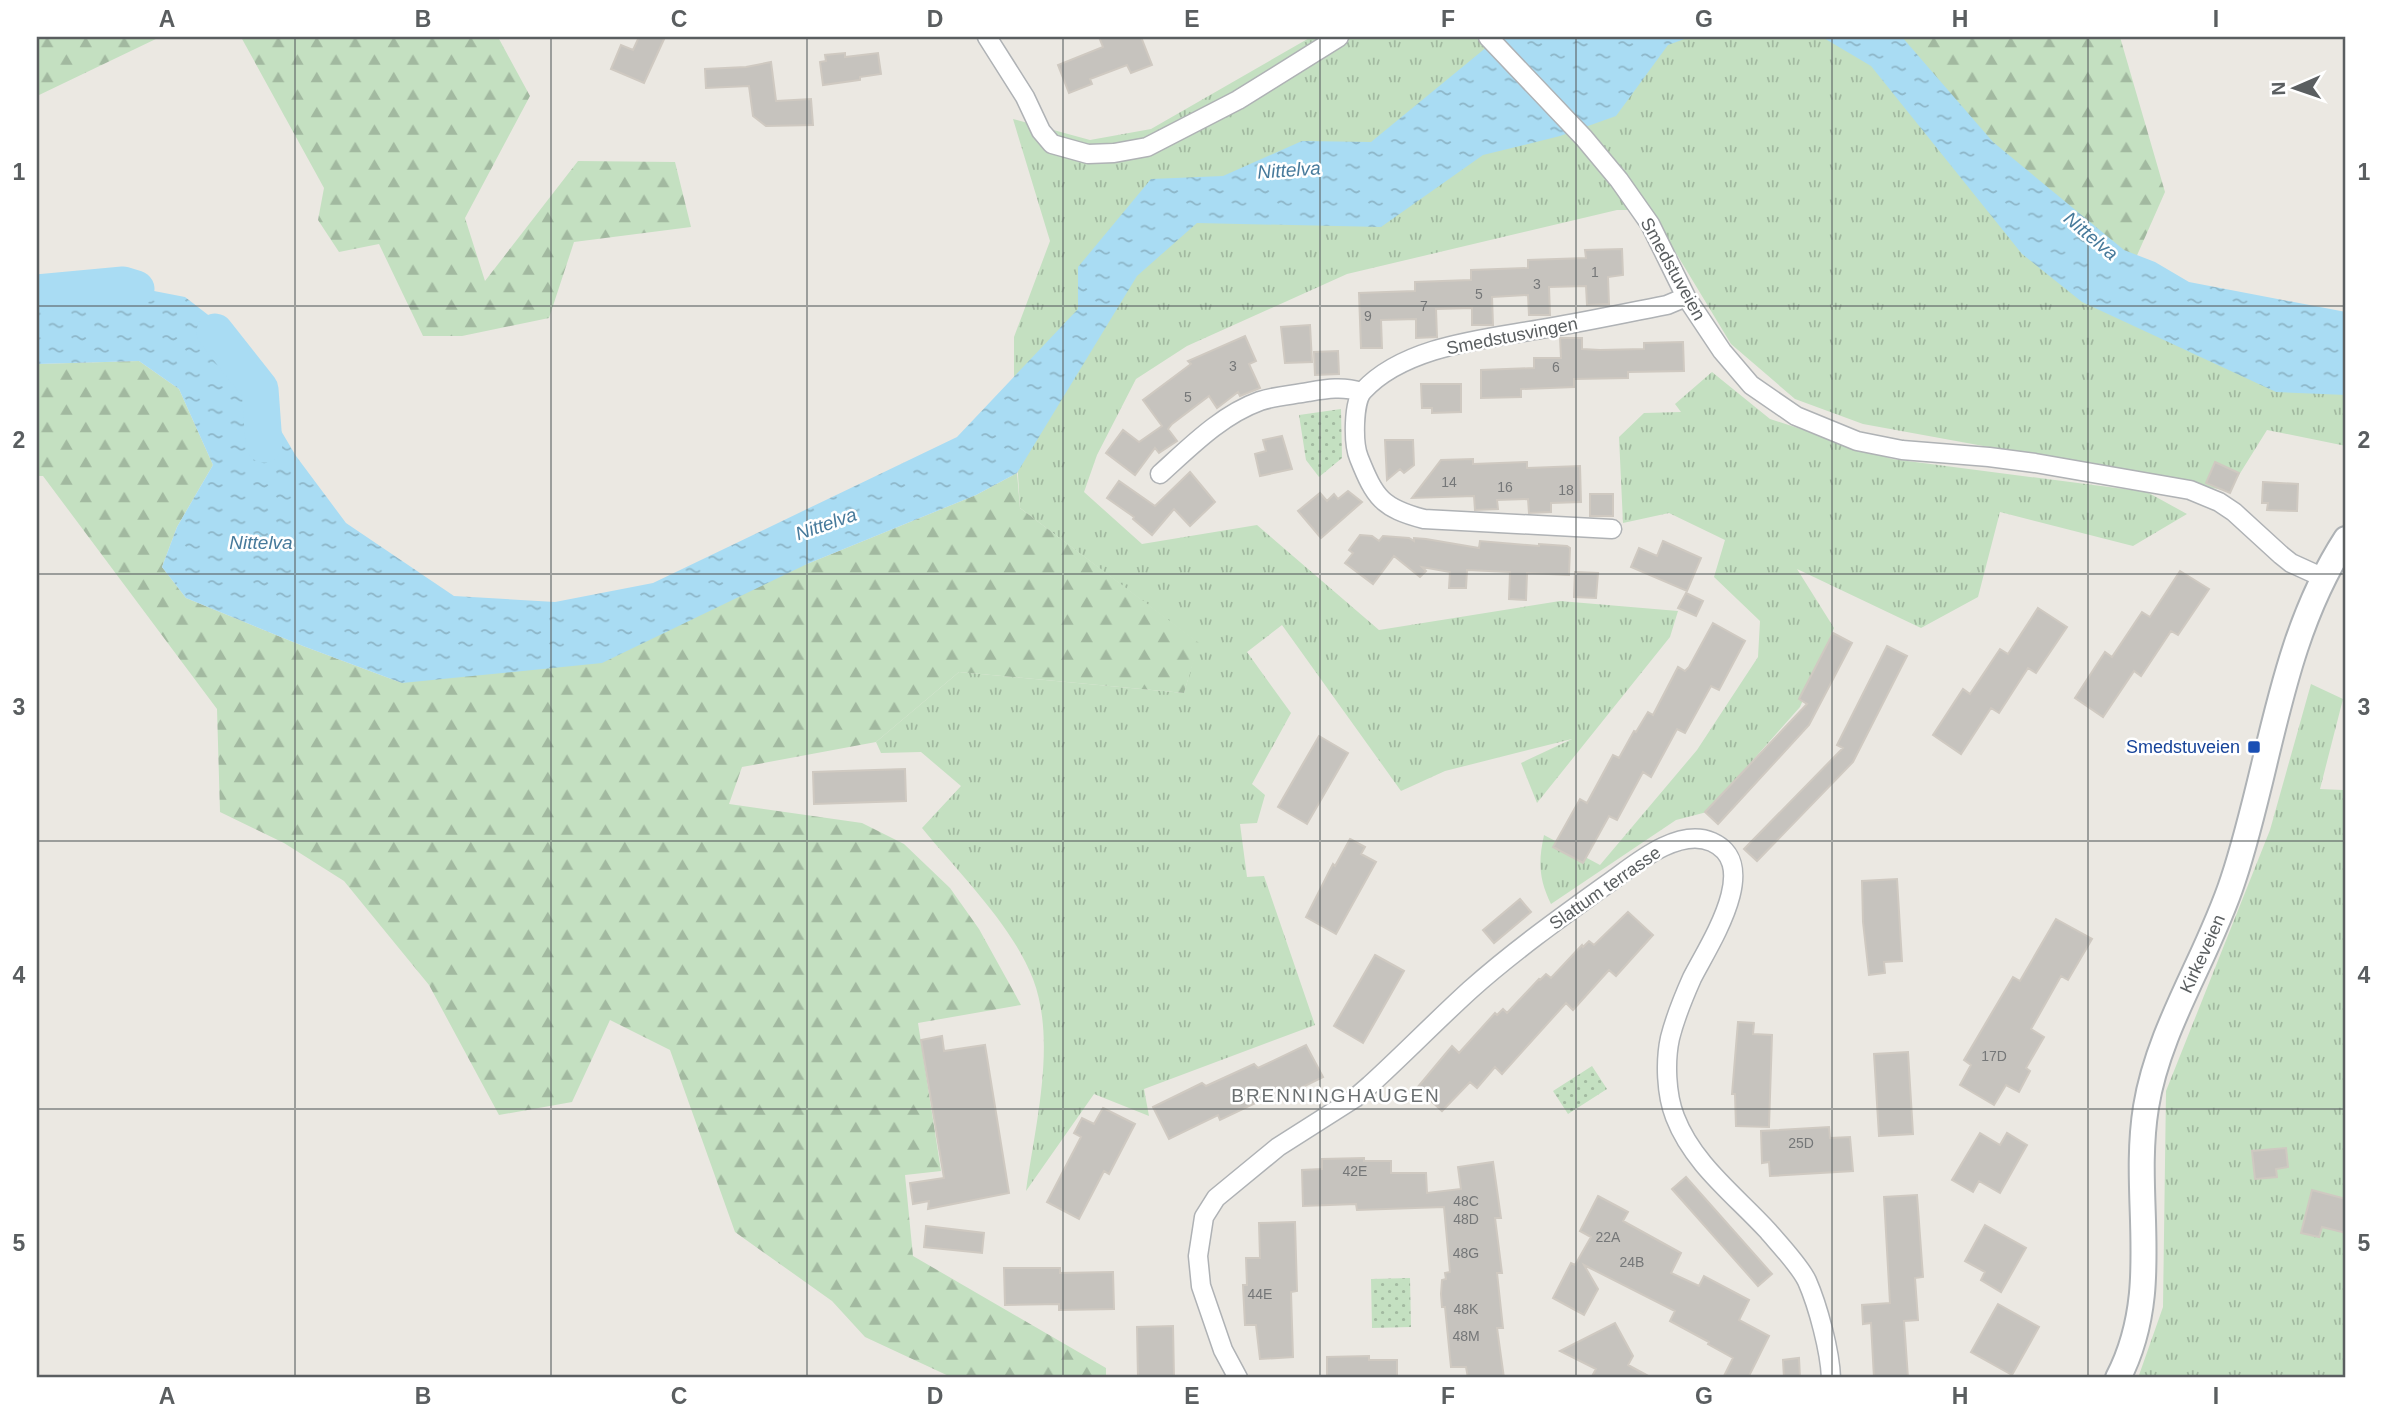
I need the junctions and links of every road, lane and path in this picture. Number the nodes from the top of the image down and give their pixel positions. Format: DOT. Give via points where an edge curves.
graph roads {
  1 [pos="987,37"];
  2 [pos="1339,37"];
  3 [pos="1488,37"];
  4 [pos="1686,297"];
  5 [pos="1361,392"];
  6 [pos="1160,474"];
  7 [pos="1612,529"];
  8 [pos="2346,539"];
  9 [pos="2324,578"];
  10 [pos="1238,1378"];
  11 [pos="1831,1378"];
  12 [pos="2118,1378"];
  1 -- 2 [label="street" via="1052,144 1088,154 1147,147 1238,100"];
  3 -- 4 [label="street, Smedstuveien" via="1619,180 1650,225"];
  4 -- 5 [label="street, Smedstusvingen" via="1667,305 1457,345 1397,365"];
  4 -- 9 [label="street, Smedstuveien" via="1751,385 1796,416 1857,441 1902,450 2035,463 2190,490 2227,507 2291,563"];
  5 -- 6 [label="street" via="1328,389 1261,401 1208,431"];
  5 -- 7 [label="street" via="1355,449 1380,499 1399,512 1424,519"];
  8 -- 9 [label="main road, Kirkeveien"];
  9 -- 12 [label="main road, Kirkeveien" via="2293,653 2234,880 2151,1080 2143,1138 2143,1292 2136,1333"];
  10 -- 11 [label="street, Slattum terrasse" via="1201,1286 1200,1234 1216,1198 1278,1147 1370,1085 1472,989 1551,925 1628,869 1668,845 1695,838 1723,848 1735,872 1723,920 1691,981 1670,1038 1669,1091 1675,1116 1713,1176 1768,1231 1807,1279 1830,1356"];
}
